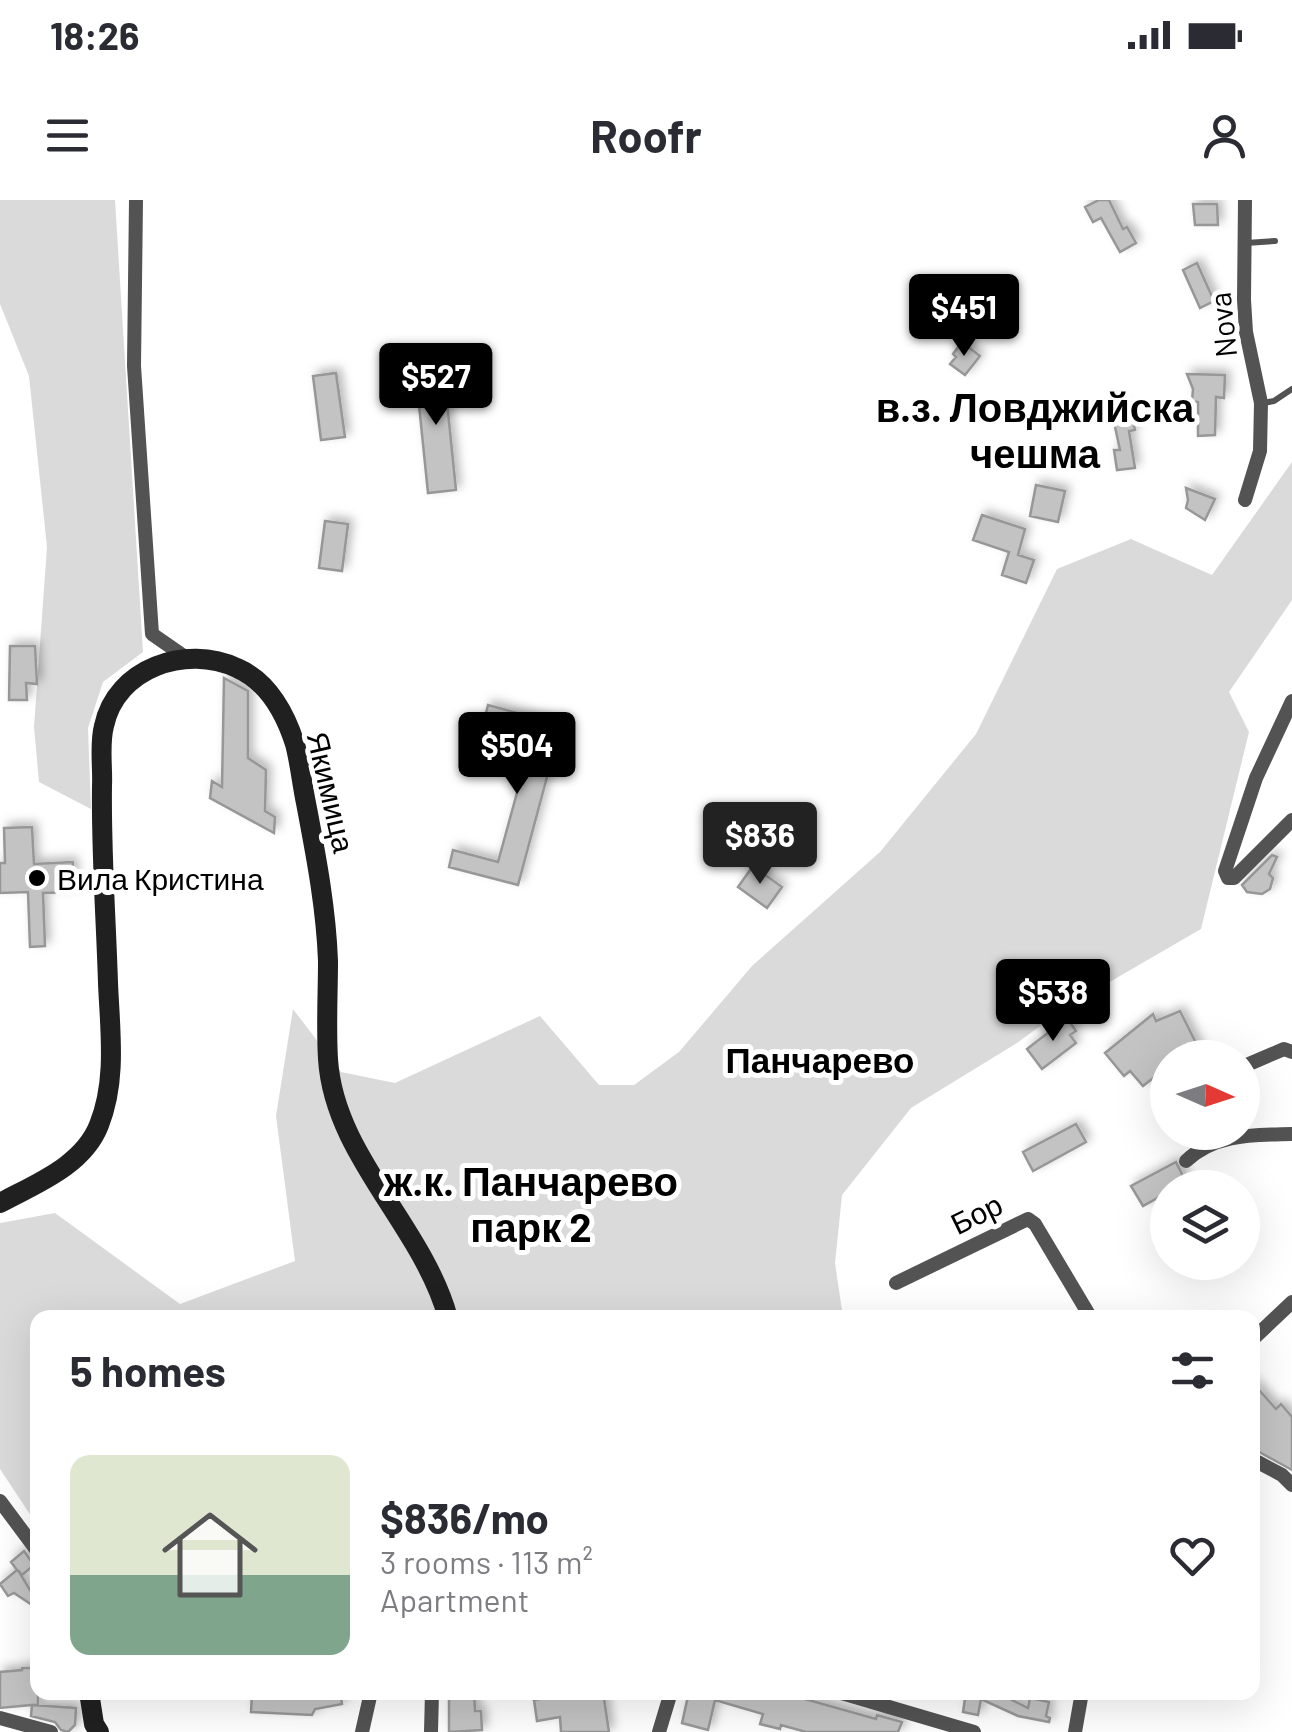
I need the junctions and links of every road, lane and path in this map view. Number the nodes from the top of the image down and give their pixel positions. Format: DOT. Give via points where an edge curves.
graph roads {
  1 [pos="136,200"];
  2 [pos="1245,200"];
  3 [pos="1275,240"];
  4 [pos="1245,244"];
  5 [pos="1292,389"];
  6 [pos="1261,403"];
  7 [pos="1245,500"];
  8 [pos="188,659"];
  9 [pos="1292,701"];
  10 [pos="1292,820"];
  11 [pos="1292,1052"];
  12 [pos="1260,1060"];
  13 [pos="1292,1134"];
  14 [pos="1186,1161"];
  15 [pos="0,1203"];
  16 [pos="896,1283"];
  17 [pos="1292,1302"];
  18 [pos="445,1310"];
  19 [pos="1086,1310"];
  20 [pos="1260,1332"];
  21 [pos="1260,1463"];
  22 [pos="1292,1485"];
  23 [pos="0,1501"];
  24 [pos="30,1541"];
  25 [pos="90,1700"];
  26 [pos="369,1700"];
  27 [pos="432,1700"];
  28 [pos="669,1700"];
  29 [pos="865,1700"];
  30 [pos="1081,1700"];
  31 [pos="0,1718"];
  32 [pos="51,1732"];
  33 [pos="98,1732"];
  34 [pos="362,1732"];
  35 [pos="431,1732"];
  36 [pos="659,1732"];
  37 [pos="974,1732"];
  38 [pos="1075,1732"];
  1 -- 8 [label="street" via="134,366 152,634"];
  2 -- 4 [label="street, Nova"];
  3 -- 4 [label="lane"];
  4 -- 6 [label="street, Nova" via="1246,332"];
  5 -- 6 [label="lane"];
  6 -- 7 [label="street, Nova" via="1260,451"];
  8 -- 15 [label="street, Якимица" via="150,668 122,686 104,726 111,1071 98,1130 78,1156"];
  8 -- 18 [label="street, Якимица" via="232,665 258,681 294,743 324,894 332,1089"];
  9 -- 10 [label="street" via="1256,778 1228,878"];
  11 -- 12 [label="street"];
  13 -- 14 [label="street" via="1232,1138"];
  16 -- 19 [label="street, Бор" via="1028,1219"];
  17 -- 20 [label="street"];
  21 -- 22 [label="street"];
  23 -- 24 [label="street"];
  25 -- 33 [label="street"];
  26 -- 34 [label="street"];
  27 -- 35 [label="street"];
  28 -- 36 [label="street"];
  29 -- 37 [label="street"];
  30 -- 38 [label="street"];
  31 -- 32 [label="street"];
}
